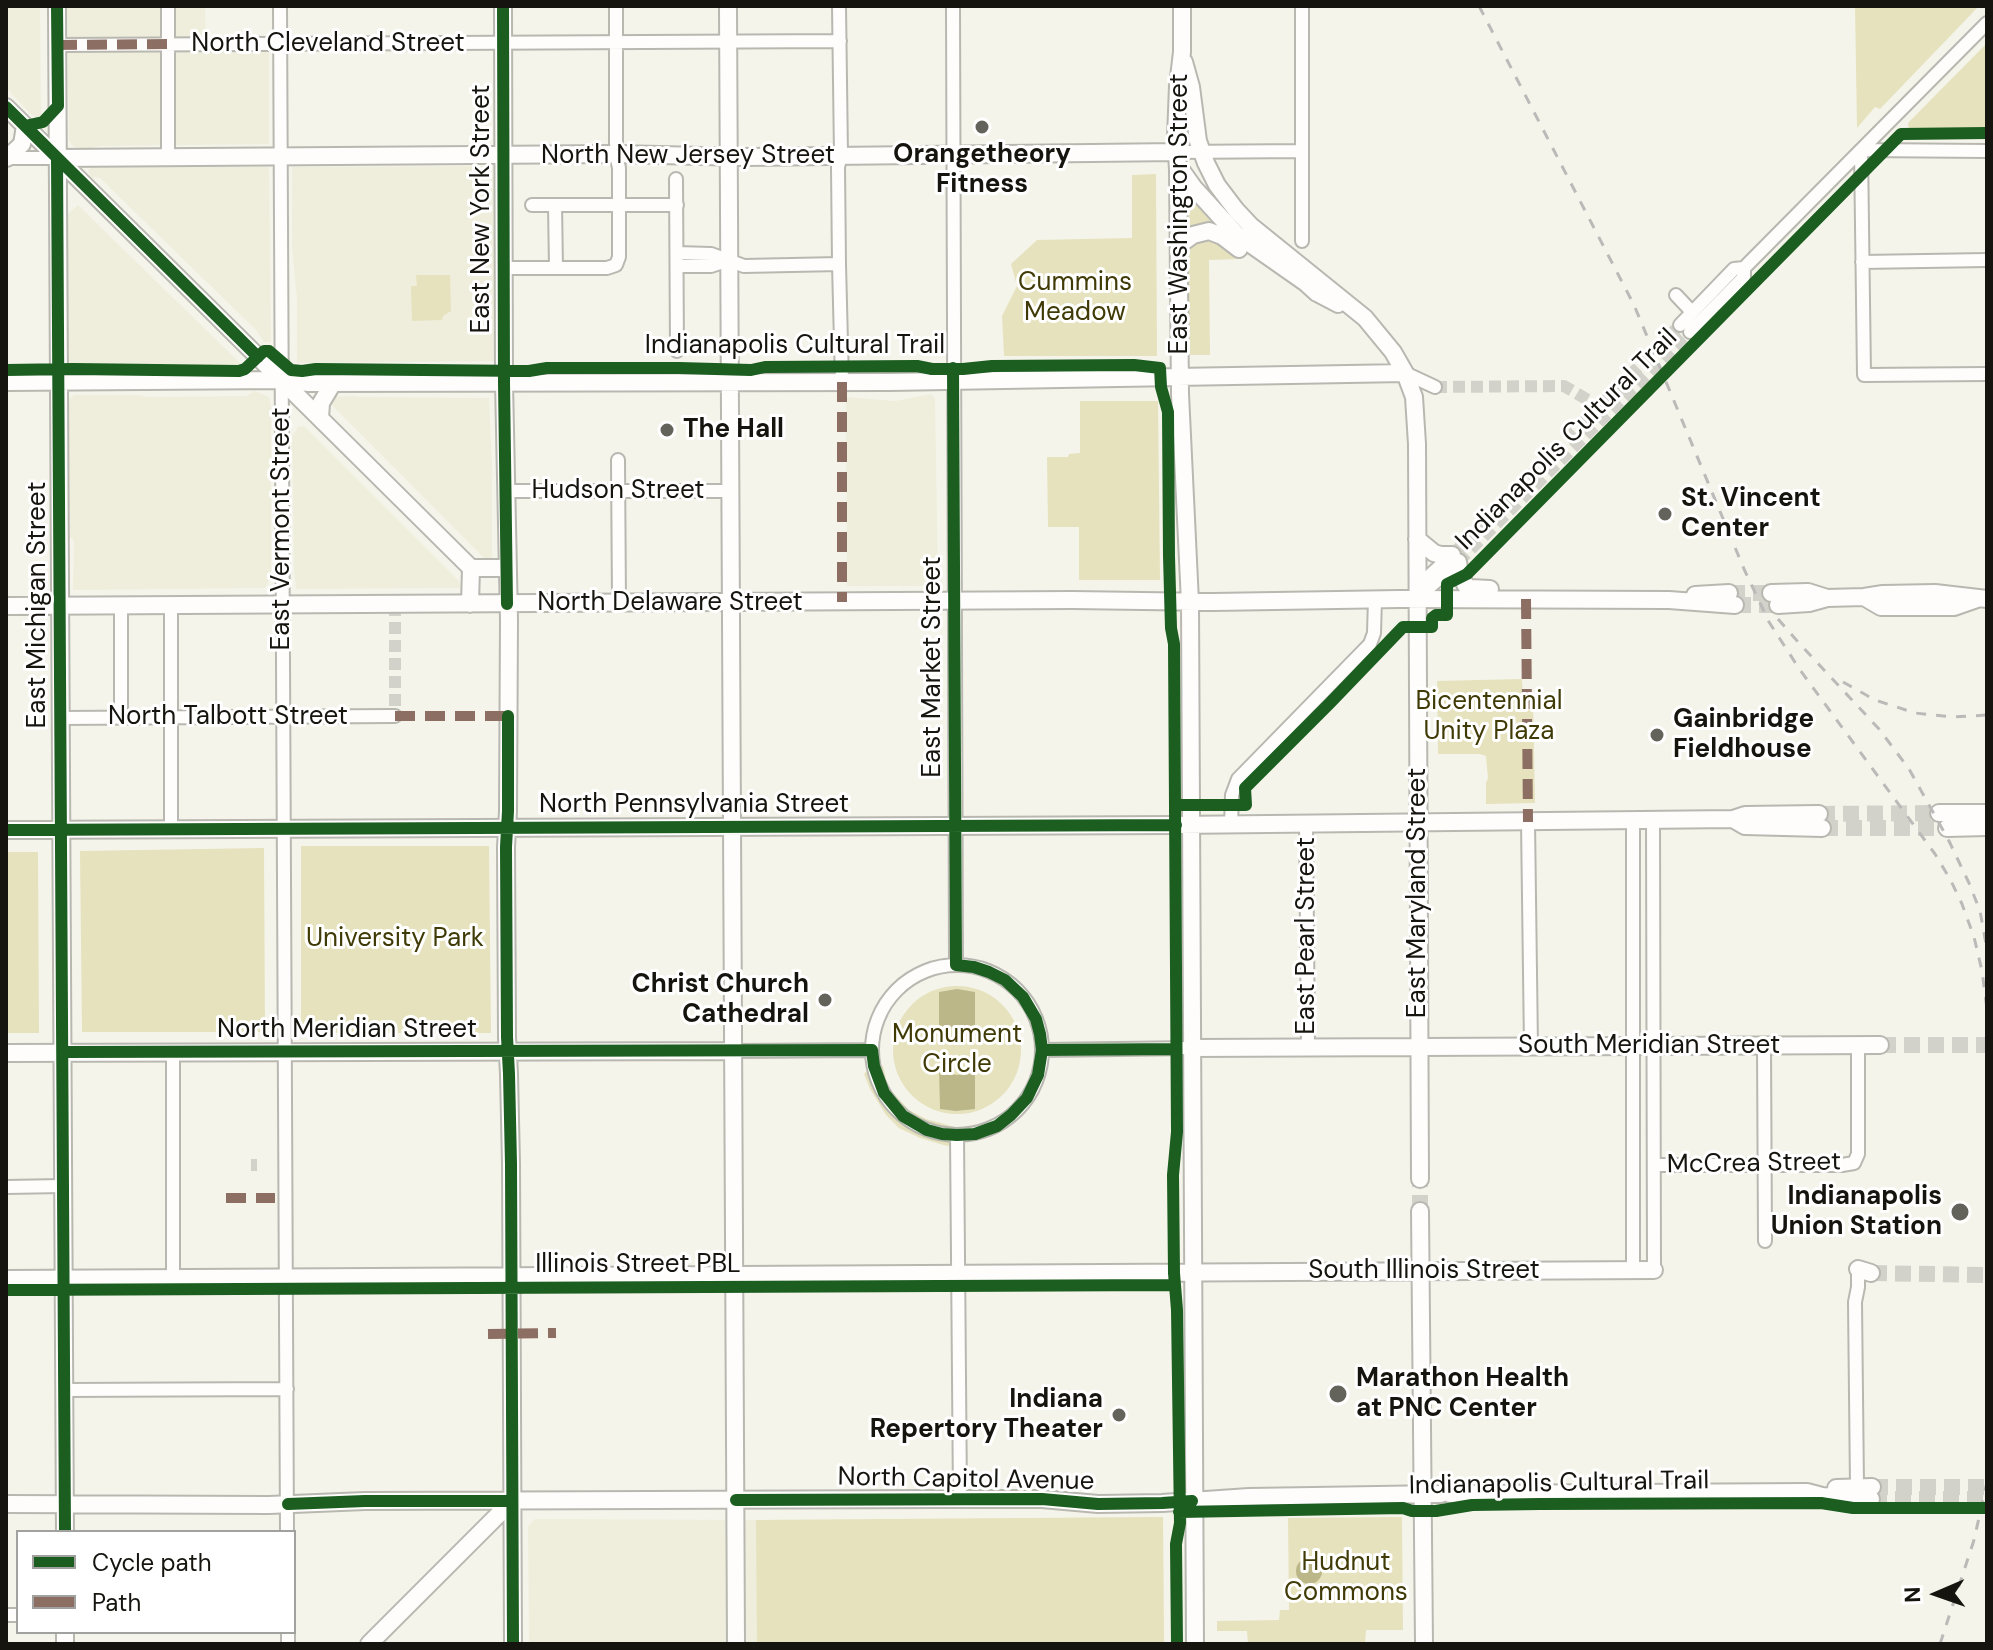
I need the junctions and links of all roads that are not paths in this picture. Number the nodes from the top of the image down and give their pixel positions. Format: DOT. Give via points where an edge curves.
graph roads {
  1 [pos="57,6"];
  2 [pos="168,6"];
  3 [pos="280,6"];
  4 [pos="503,6"];
  5 [pos="616,6"];
  6 [pos="728,6"];
  7 [pos="839,6"];
  8 [pos="953,6"];
  9 [pos="1182,6"];
  10 [pos="1302,6"];
  11 [pos="1987,23"];
  12 [pos="840,41"];
  13 [pos="616,42"];
  14 [pos="728,42"];
  15 [pos="503,43"];
  16 [pos="168,44"];
  17 [pos="280,44"];
  18 [pos="57,45"];
  19 [pos="1182,52"];
  20 [pos="58,106"];
  21 [pos="6,107"];
  22 [pos="25,126"];
  23 [pos="616,149"];
  24 [pos="1861,150"];
  25 [pos="1302,151"];
  26 [pos="1987,151"];
  27 [pos="1177,152"];
  28 [pos="1202,152"];
  29 [pos="504,155"];
  30 [pos="953,155"];
  31 [pos="280,156"];
  32 [pos="729,156"];
  33 [pos="841,156"];
  34 [pos="168,157"];
  35 [pos="7,158"];
  36 [pos="57,158"];
  37 [pos="676,179"];
  38 [pos="532,205"];
  39 [pos="555,205"];
  40 [pos="619,205"];
  41 [pos="677,205"];
  42 [pos="1302,241"];
  43 [pos="1179,250"];
  44 [pos="677,260"];
  45 [pos="729,260"];
  46 [pos="1987,260"];
  47 [pos="1862,262"];
  48 [pos="839,264"];
  49 [pos="504,268"];
  50 [pos="556,268"];
  51 [pos="1744,268"];
  52 [pos="1317,293"];
  53 [pos="1676,295"];
  54 [pos="1692,312"];
  55 [pos="1365,318"];
  56 [pos="677,351"];
  57 [pos="1405,373"];
  58 [pos="1987,374"];
  59 [pos="1179,378"];
  60 [pos="281,380"];
  61 [pos="954,380"];
  62 [pos="6,382"];
  63 [pos="59,382"];
  64 [pos="504,382"];
  65 [pos="729,382"];
  66 [pos="842,382"];
  67 [pos="333,383"];
  68 [pos="1435,387"];
  69 [pos="320,418"];
  70 [pos="618,460"];
  71 [pos="505,491"];
  72 [pos="618,491"];
  73 [pos="730,491"];
  74 [pos="1417,539"];
  75 [pos="1455,558"];
  76 [pos="471,568"];
  77 [pos="507,568"];
  78 [pos="1375,599"];
  79 [pos="1416,599"];
  80 [pos="1567,599"];
  81 [pos="1732,599"];
  82 [pos="1774,599"];
  83 [pos="1983,599"];
  84 [pos="955,601"];
  85 [pos="731,602"];
  86 [pos="1190,602"];
  87 [pos="619,603"];
  88 [pos="282,604"];
  89 [pos="470,604"];
  90 [pos="507,604"];
  91 [pos="61,605"];
  92 [pos="121,605"];
  93 [pos="171,605"];
  94 [pos="6,606"];
  95 [pos="395,716"];
  96 [pos="121,717"];
  97 [pos="171,717"];
  98 [pos="283,717"];
  99 [pos="60,718"];
  100 [pos="1987,813"];
  101 [pos="1633,820"];
  102 [pos="1653,820"];
  103 [pos="1821,821"];
  104 [pos="1528,822"];
  105 [pos="1418,823"];
  106 [pos="1306,824"];
  107 [pos="956,825"];
  108 [pos="1191,825"];
  109 [pos="1231,825"];
  110 [pos="732,826"];
  111 [pos="1987,827"];
  112 [pos="506,828"];
  113 [pos="171,829"];
  114 [pos="284,829"];
  115 [pos="6,830"];
  116 [pos="62,830"];
  117 [pos="956,965"];
  118 [pos="1858,1045"];
  119 [pos="1880,1045"];
  120 [pos="1633,1046"];
  121 [pos="1653,1046"];
  122 [pos="1764,1046"];
  123 [pos="1531,1047"];
  124 [pos="1193,1048"];
  125 [pos="1308,1048"];
  126 [pos="1419,1048"];
  127 [pos="872,1050"];
  128 [pos="1042,1050"];
  129 [pos="733,1051"];
  130 [pos="63,1052"];
  131 [pos="285,1052"];
  132 [pos="508,1052"];
  133 [pos="6,1053"];
  134 [pos="173,1053"];
  135 [pos="957,1135"];
  136 [pos="1654,1165"];
  137 [pos="1765,1165"];
  138 [pos="1420,1179"];
  139 [pos="63,1186"];
  140 [pos="6,1187"];
  141 [pos="1420,1211"];
  142 [pos="1765,1241"];
  143 [pos="1633,1270"];
  144 [pos="1654,1270"];
  145 [pos="1420,1271"];
  146 [pos="1865,1271"];
  147 [pos="1193,1272"];
  148 [pos="958,1274"];
  149 [pos="734,1275"];
  150 [pos="511,1276"];
  151 [pos="173,1278"];
  152 [pos="286,1278"];
  153 [pos="6,1279"];
  154 [pos="63,1279"];
  155 [pos="287,1389"];
  156 [pos="64,1390"];
  157 [pos="1867,1491"];
  158 [pos="1422,1495"];
  159 [pos="960,1499"];
  160 [pos="736,1500"];
  161 [pos="512,1501"];
  162 [pos="1195,1501"];
  163 [pos="6,1504"];
  164 [pos="64,1504"];
  165 [pos="288,1504"];
  166 [pos="65,1530"];
  167 [pos="287,1530"];
  168 [pos="369,1644"];
  169 [pos="513,1644"];
  170 [pos="736,1644"];
  171 [pos="1195,1644"];
  172 [pos="1424,1644"];
  1 -- 18 [label="main road, East Michigan Street"];
  2 -- 16 [label="street"];
  3 -- 17 [label="street, East Vermont Street"];
  4 -- 15 [label="main road, East New York Street"];
  5 -- 13 [label="street"];
  6 -- 14 [label="main road"];
  7 -- 12 [label="street"];
  8 -- 30 [label="street, East Market Street"];
  9 -- 19 [label="main road, East Washington Street"];
  10 -- 25 [label="street"];
  11 -- 24 [label="street"];
  12 -- 14 [label="street, North Cleveland Street"];
  12 -- 33 [label="street"];
  13 -- 14 [label="street, North Cleveland Street"];
  13 -- 15 [label="street, North Cleveland Street"];
  13 -- 23 [label="street"];
  14 -- 32 [label="main road"];
  15 -- 17 [label="street, North Cleveland Street"];
  15 -- 29 [label="main road, East New York Street"];
  16 -- 17 [label="street, North Cleveland Street"];
  16 -- 18 [label="street, North Cleveland Street"];
  16 -- 34 [label="street"];
  17 -- 31 [label="street, East Vermont Street"];
  18 -- 20 [label="main road, East Michigan Street"];
  19 -- 27 [label="main road, East Washington Street"];
  19 -- 28 [label="main road, East Washington Street"];
  20 -- 22 [label="main road" via="43,122"];
  20 -- 36 [label="main road, East Michigan Street"];
  21 -- 22 [label="main road"];
  22 -- 35 [label="main road" via="22,144"];
  22 -- 36 [label="main road"];
  23 -- 29 [label="main road, North New Jersey Street"];
  23 -- 32 [label="main road, North New Jersey Street"];
  23 -- 40 [label="street"];
  24 -- 26 [label="street"];
  24 -- 47 [label="street"];
  24 -- 51 [label="street"];
  25 -- 28 [label="street"];
  25 -- 42 [label="street"];
  27 -- 28 [label="street"];
  27 -- 30 [label="main road, North New Jersey Street"];
  27 -- 43 [label="main road, East Washington Street"];
  27 -- 52 [label="main road" via="1187,179 1236,234"];
  28 -- 55 [label="main road, East Maryland Street" via="1217,185 1242,217"];
  29 -- 31 [label="main road, North New Jersey Street"];
  29 -- 49 [label="main road, East New York Street"];
  30 -- 33 [label="main road, North New Jersey Street"];
  30 -- 61 [label="street, East Market Street"];
  31 -- 34 [label="main road, North New Jersey Street"];
  31 -- 60 [label="street, East Vermont Street"];
  32 -- 33 [label="main road, North New Jersey Street"];
  32 -- 45 [label="main road"];
  33 -- 48 [label="street"];
  34 -- 36 [label="main road, North New Jersey Street"];
  35 -- 36 [label="street, North New Jersey Street"];
  36 -- 60 [label="main road"];
  36 -- 63 [label="main road, East Michigan Street"];
  37 -- 41 [label="street"];
  38 -- 39 [label="street"];
  39 -- 40 [label="street"];
  39 -- 50 [label="street"];
  40 -- 41 [label="street"];
  40 -- 50 [label="street" via="616,265"];
  41 -- 44 [label="street"];
  43 -- 52 [label="main road" via="1195,234 1214,232 1302,289"];
  43 -- 59 [label="main road, East Washington Street"];
  44 -- 45 [label="street" via="711,266"];
  44 -- 56 [label="street"];
  45 -- 48 [label="street" via="744,266"];
  45 -- 65 [label="main road"];
  46 -- 47 [label="street"];
  47 -- 58 [label="street" via="1864,375"];
  48 -- 66 [label="street"];
  49 -- 50 [label="street"];
  49 -- 64 [label="main road, East New York Street"];
  51 -- 54 [label="street" via="1734,269"];
  51 -- 54 [label="street" via="1744,277 1685,328"];
  52 -- 55 [label="main road"];
  53 -- 54 [label="street"];
  55 -- 57 [label="main road, East Maryland Street"];
  57 -- 59 [label="main road"];
  57 -- 68 [label="street"];
  57 -- 74 [label="main road, East Maryland Street" via="1417,427"];
  59 -- 61 [label="main road"];
  59 -- 86 [label="main road, East Washington Street"];
  60 -- 63 [label="main road"];
  60 -- 67 [label="main road"];
  60 -- 69 [label="main road"];
  60 -- 88 [label="street, East Vermont Street"];
  61 -- 66 [label="main road"];
  61 -- 84 [label="street, East Market Street"];
  62 -- 63 [label="main road"];
  63 -- 91 [label="main road, East Michigan Street"];
  64 -- 65 [label="main road"];
  64 -- 67 [label="main road"];
  64 -- 71 [label="main road, East New York Street"];
  65 -- 66 [label="main road"];
  65 -- 73 [label="main road"];
  67 -- 69 [label="main road" via="321,403"];
  69 -- 76 [label="main road"];
  70 -- 72 [label="street"];
  71 -- 72 [label="street, Hudson Street"];
  71 -- 77 [label="main road, East New York Street"];
  72 -- 73 [label="street, Hudson Street"];
  72 -- 87 [label="street"];
  73 -- 85 [label="main road"];
  74 -- 75 [label="main road" via="1436,554"];
  74 -- 79 [label="main road, East Maryland Street"];
  75 -- 79 [label="street" via="1428,577"];
  75 -- 80 [label="main road" via="1470,588"];
  76 -- 77 [label="main road"];
  76 -- 89 [label="main road"];
  77 -- 90 [label="main road, East New York Street"];
  78 -- 79 [label="main road, North Delaware Street"];
  78 -- 86 [label="main road, North Delaware Street"];
  78 -- 109 [label="street" via="1370,644 1238,779"];
  79 -- 80 [label="main road, North Delaware Street"];
  79 -- 105 [label="main road, East Maryland Street"];
  80 -- 81 [label="main road" via="1669,600 1708,593"];
  82 -- 83 [label="main road" via="1808,592 1827,598 1935,593"];
  84 -- 85 [label="main road, North Delaware Street"];
  84 -- 86 [label="main road, North Delaware Street"];
  84 -- 107 [label="street, East Market Street"];
  85 -- 87 [label="main road, North Delaware Street"];
  85 -- 110 [label="main road"];
  86 -- 108 [label="main road, East Washington Street"];
  87 -- 90 [label="main road, North Delaware Street"];
  88 -- 89 [label="main road, North Delaware Street"];
  88 -- 93 [label="main road, North Delaware Street"];
  88 -- 98 [label="street, East Vermont Street"];
  89 -- 90 [label="main road, North Delaware Street"];
  90 -- 112 [label="main road, East New York Street"];
  91 -- 92 [label="main road, North Delaware Street"];
  91 -- 94 [label="main road, North Delaware Street"];
  91 -- 99 [label="main road, East Michigan Street"];
  92 -- 93 [label="main road, North Delaware Street"];
  92 -- 96 [label="street"];
  93 -- 97 [label="street"];
  95 -- 98 [label="street, North Talbott Street"];
  96 -- 97 [label="street, North Talbott Street"];
  96 -- 99 [label="street, North Talbott Street"];
  97 -- 98 [label="street, North Talbott Street"];
  97 -- 113 [label="street"];
  98 -- 114 [label="street, East Vermont Street"];
  99 -- 116 [label="main road, East Michigan Street"];
  100 -- 111 [label="main road" via="1943,820"];
  101 -- 102 [label="main road, North Pennsylvania Street"];
  101 -- 104 [label="main road, North Pennsylvania Street"];
  101 -- 120 [label="street"];
  102 -- 103 [label="main road, North Pennsylvania Street" via="1745,815"];
  102 -- 121 [label="street"];
  104 -- 105 [label="main road, North Pennsylvania Street"];
  104 -- 123 [label="street"];
  105 -- 106 [label="main road, North Pennsylvania Street"];
  105 -- 126 [label="main road, East Maryland Street"];
  106 -- 109 [label="main road, North Pennsylvania Street"];
  106 -- 125 [label="street, East Pearl Street"];
  107 -- 108 [label="main road, North Pennsylvania Street"];
  107 -- 110 [label="main road, North Pennsylvania Street"];
  107 -- 117 [label="street, East Market Street"];
  108 -- 109 [label="main road, North Pennsylvania Street"];
  108 -- 124 [label="main road, East Washington Street"];
  110 -- 112 [label="main road, North Pennsylvania Street"];
  110 -- 129 [label="main road"];
  112 -- 114 [label="main road, North Pennsylvania Street"];
  112 -- 132 [label="main road, East New York Street"];
  113 -- 114 [label="main road, North Pennsylvania Street"];
  113 -- 116 [label="main road, North Pennsylvania Street"];
  114 -- 131 [label="street, East Vermont Street"];
  115 -- 116 [label="main road, North Pennsylvania Street"];
  116 -- 130 [label="main road, East Michigan Street"];
  117 -- 127 [label="street" via="924,972 897,990 879,1018"];
  117 -- 128 [label="street" via="989,972 1017,990 1036,1019"];
  118 -- 119 [label="main road, South Meridian Street"];
  118 -- 122 [label="main road, South Meridian Street"];
  118 -- 137 [label="street, McCrea Street" via="1854,1163"];
  120 -- 121 [label="main road, South Meridian Street"];
  120 -- 123 [label="main road, South Meridian Street"];
  120 -- 143 [label="street"];
  121 -- 122 [label="main road, South Meridian Street"];
  121 -- 136 [label="street"];
  122 -- 137 [label="street"];
  123 -- 126 [label="main road, South Meridian Street"];
  124 -- 125 [label="main road"];
  124 -- 128 [label="street"];
  124 -- 147 [label="main road, East Washington Street"];
  125 -- 126 [label="main road"];
  126 -- 138 [label="main road, East Maryland Street"];
  127 -- 129 [label="street, North Meridian Street"];
  127 -- 135 [label="street" via="877,1080 892,1105 927,1130"];
  128 -- 135 [label="street" via="1035,1082 1017,1110 990,1129"];
  129 -- 132 [label="main road, North Meridian Street"];
  129 -- 149 [label="main road"];
  130 -- 133 [label="main road, North Meridian Street"];
  130 -- 134 [label="main road, North Meridian Street"];
  130 -- 139 [label="main road, East Michigan Street"];
  131 -- 132 [label="main road, North Meridian Street"];
  131 -- 134 [label="main road, North Meridian Street"];
  131 -- 152 [label="street, East Vermont Street"];
  132 -- 150 [label="main road, East New York Street"];
  134 -- 151 [label="street"];
  135 -- 148 [label="street"];
  136 -- 137 [label="street, McCrea Street"];
  136 -- 144 [label="street"];
  137 -- 142 [label="street"];
  139 -- 140 [label="street"];
  139 -- 154 [label="main road, East Michigan Street"];
  141 -- 145 [label="main road"];
  143 -- 144 [label="main road, South Illinois Street"];
  143 -- 145 [label="main road, South Illinois Street"];
  145 -- 147 [label="main road, South Illinois Street"];
  145 -- 158 [label="main road"];
  146 -- 157 [label="street" via="1855,1302"];
  147 -- 148 [label="main road, South Illinois Street"];
  147 -- 162 [label="main road, East Washington Street"];
  148 -- 149 [label="main road, South Illinois Street"];
  148 -- 159 [label="street"];
  149 -- 150 [label="main road, South Illinois Street"];
  149 -- 160 [label="main road"];
  150 -- 152 [label="main road, South Illinois Street"];
  150 -- 161 [label="main road, East New York Street"];
  151 -- 152 [label="main road, South Illinois Street"];
  151 -- 154 [label="main road, South Illinois Street"];
  152 -- 155 [label="street, East Vermont Street"];
  153 -- 154 [label="main road, South Illinois Street"];
  154 -- 156 [label="main road, East Michigan Street"];
  155 -- 156 [label="street"];
  155 -- 165 [label="street, East Vermont Street"];
  156 -- 164 [label="main road, East Michigan Street"];
  157 -- 158 [label="main road, North Capitol Avenue" via="1822,1496"];
  158 -- 162 [label="main road, North Capitol Avenue"];
  158 -- 172 [label="main road"];
  159 -- 160 [label="main road, North Capitol Avenue"];
  159 -- 162 [label="main road, North Capitol Avenue"];
  160 -- 161 [label="main road, North Capitol Avenue"];
  160 -- 170 [label="main road"];
  161 -- 165 [label="main road, North Capitol Avenue"];
  161 -- 168 [label="main road"];
  161 -- 169 [label="main road, East New York Street"];
  162 -- 171 [label="main road, East Washington Street"];
  163 -- 164 [label="main road, North Capitol Avenue"];
  164 -- 165 [label="main road, North Capitol Avenue"];
  164 -- 166 [label="main road, East Michigan Street"];
  165 -- 167 [label="street, East Vermont Street"];
}
